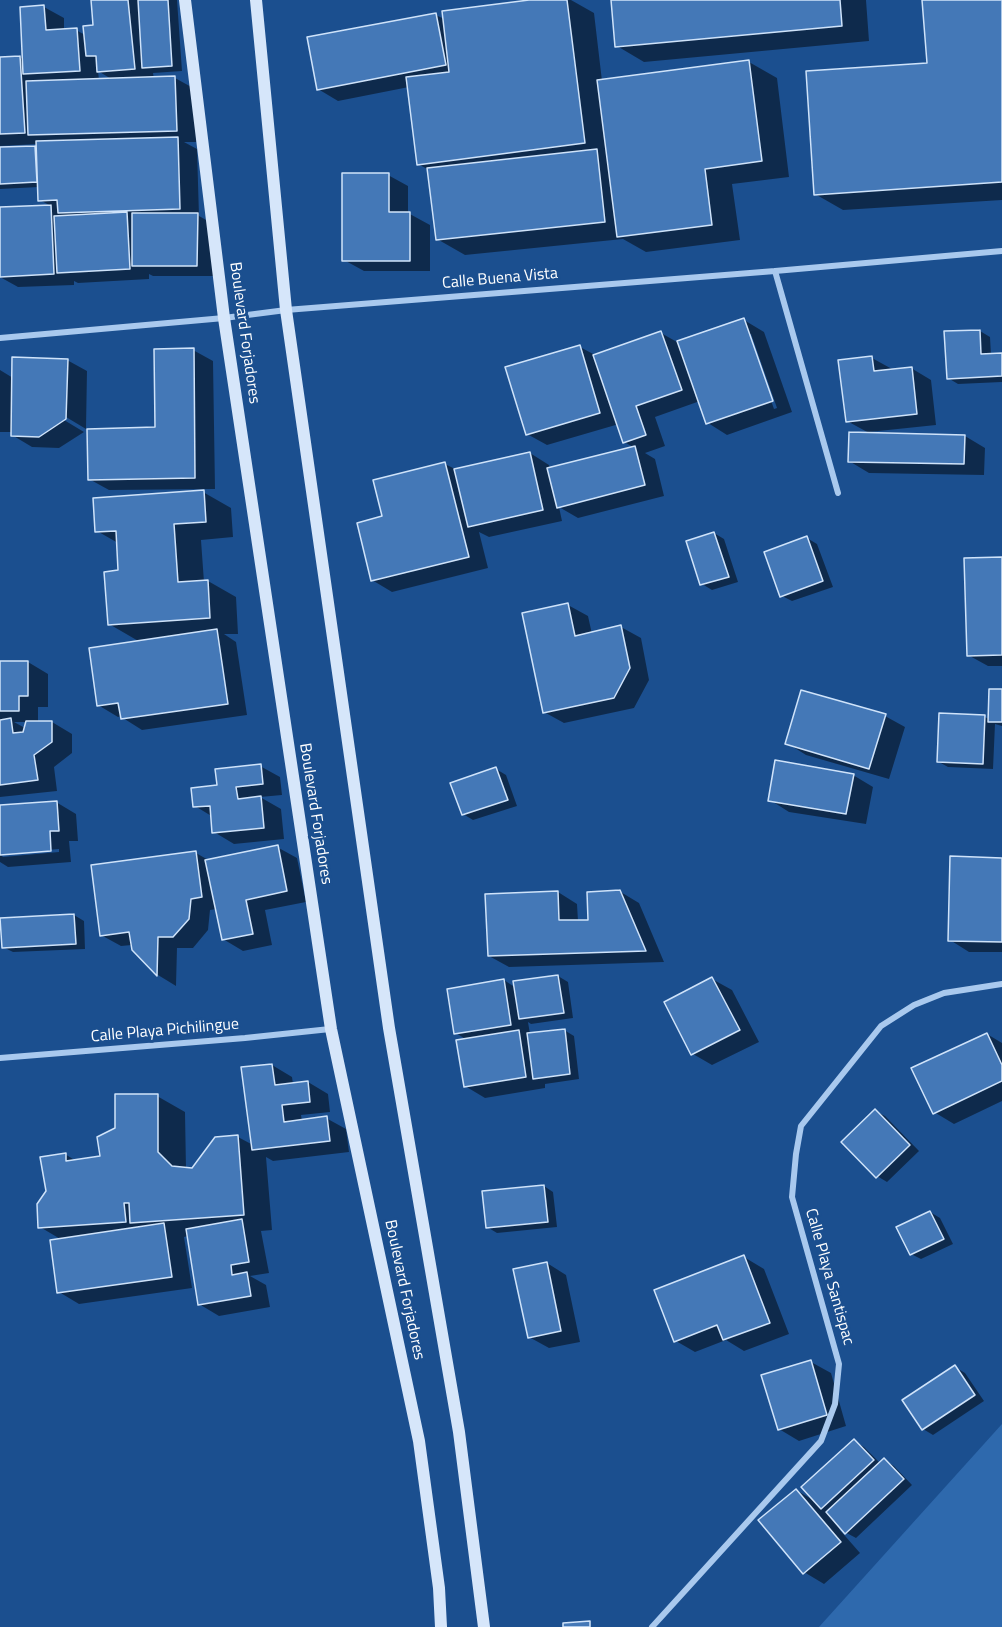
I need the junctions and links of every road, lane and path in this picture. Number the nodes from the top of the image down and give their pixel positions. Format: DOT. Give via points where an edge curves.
graph roads {
  1 [pos="185,0"];
  2 [pos="256,0"];
  3 [pos="1002,251"];
  4 [pos="775,271"];
  5 [pos="286,310"];
  6 [pos="224,318"];
  7 [pos="0,338"];
  8 [pos="838,493"];
  9 [pos="1002,984"];
  10 [pos="331,1029"];
  11 [pos="0,1058"];
  12 [pos="441,1627"];
  13 [pos="484,1627"];
  14 [pos="652,1627"];
  1 -- 6 [label="main road, Boulevard Forjadores"];
  2 -- 5 [label="main road, Boulevard Forjadores"];
  3 -- 4 [label="street, Calle Buena Vista"];
  4 -- 5 [label="street, Calle Buena Vista"];
  4 -- 8 [label="street"];
  5 -- 6 [label="street, Calle Buena Vista"];
  5 -- 13 [label="main road, Boulevard Forjadores" via="387,1016 459,1432"];
  6 -- 7 [label="street, Calle Buena Vista"];
  6 -- 10 [label="main road, Boulevard Forjadores"];
  9 -- 14 [label="street, Calle Playa Santispac" via="944,993 914,1005 881,1026 801,1126 792,1197 839,1364 835,1404 821,1441"];
  10 -- 11 [label="street, Calle Playa Pichilingue"];
  10 -- 12 [label="main road, Boulevard Forjadores" via="419,1441"];
}
